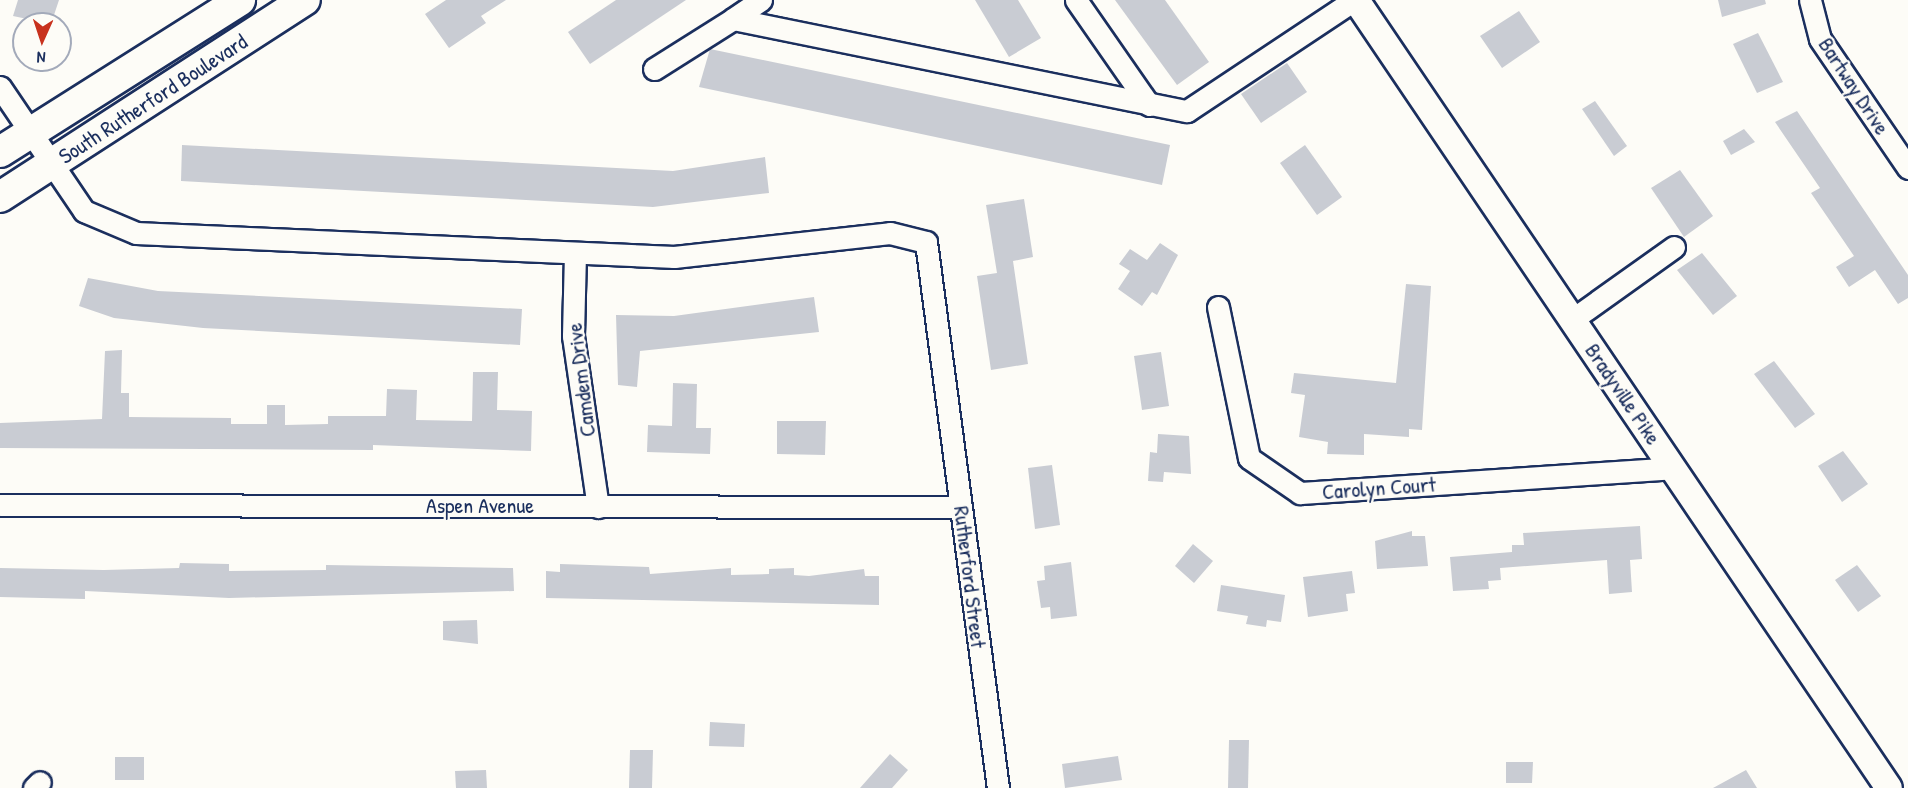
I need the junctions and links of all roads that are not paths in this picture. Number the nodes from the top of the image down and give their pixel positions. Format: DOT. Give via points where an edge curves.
graph roads {
  1 [pos="240,0"];
  2 [pos="305,0"];
  3 [pos="761,0"];
  4 [pos="1076,0"];
  5 [pos="1355,0"];
  6 [pos="1810,0"];
  7 [pos="733,19"];
  8 [pos="654,69"];
  9 [pos="0,87"];
  10 [pos="1149,105"];
  11 [pos="31,133"];
  12 [pos="0,152"];
  13 [pos="54,163"];
  14 [pos="1908,168"];
  15 [pos="0,197"];
  16 [pos="1674,247"];
  17 [pos="575,253"];
  18 [pos="1218,307"];
  19 [pos="1573,319"];
  20 [pos="1673,468"];
  21 [pos="0,505"];
  22 [pos="598,507"];
  23 [pos="961,507"];
  24 [pos="1883,786"];
  25 [pos="998,788"];
  1 -- 11 [label="highway, South Rutherford Boulevard"];
  2 -- 13 [label="highway, South Rutherford Boulevard"];
  3 -- 7 [label="street"];
  4 -- 10 [label="street"];
  5 -- 10 [label="street" via="1187,111"];
  5 -- 19 [label="main road, Bradyville Pike"];
  6 -- 14 [label="street, Bartway Drive" via="1820,39"];
  7 -- 8 [label="street"];
  7 -- 10 [label="street"];
  9 -- 11 [label="street"];
  11 -- 12 [label="highway, South Rutherford Boulevard"];
  11 -- 13 [label="street"];
  13 -- 15 [label="highway, South Rutherford Boulevard"];
  13 -- 17 [label="street" via="84,211 136,233"];
  16 -- 19 [label="street"];
  17 -- 22 [label="street, Camdem Drive" via="573,336"];
  17 -- 23 [label="street, Rutherford Street" via="674,257 890,233 926,242 946,366"];
  18 -- 20 [label="street, Carolyn Court" via="1249,458 1300,493"];
  19 -- 20 [label="main road, Bradyville Pike"];
  20 -- 24 [label="main road, Bradyville Pike"];
  21 -- 22 [label="street, Aspen Avenue"];
  22 -- 23 [label="street, Aspen Avenue"];
  23 -- 25 [label="street, Rutherford Street"];
}
